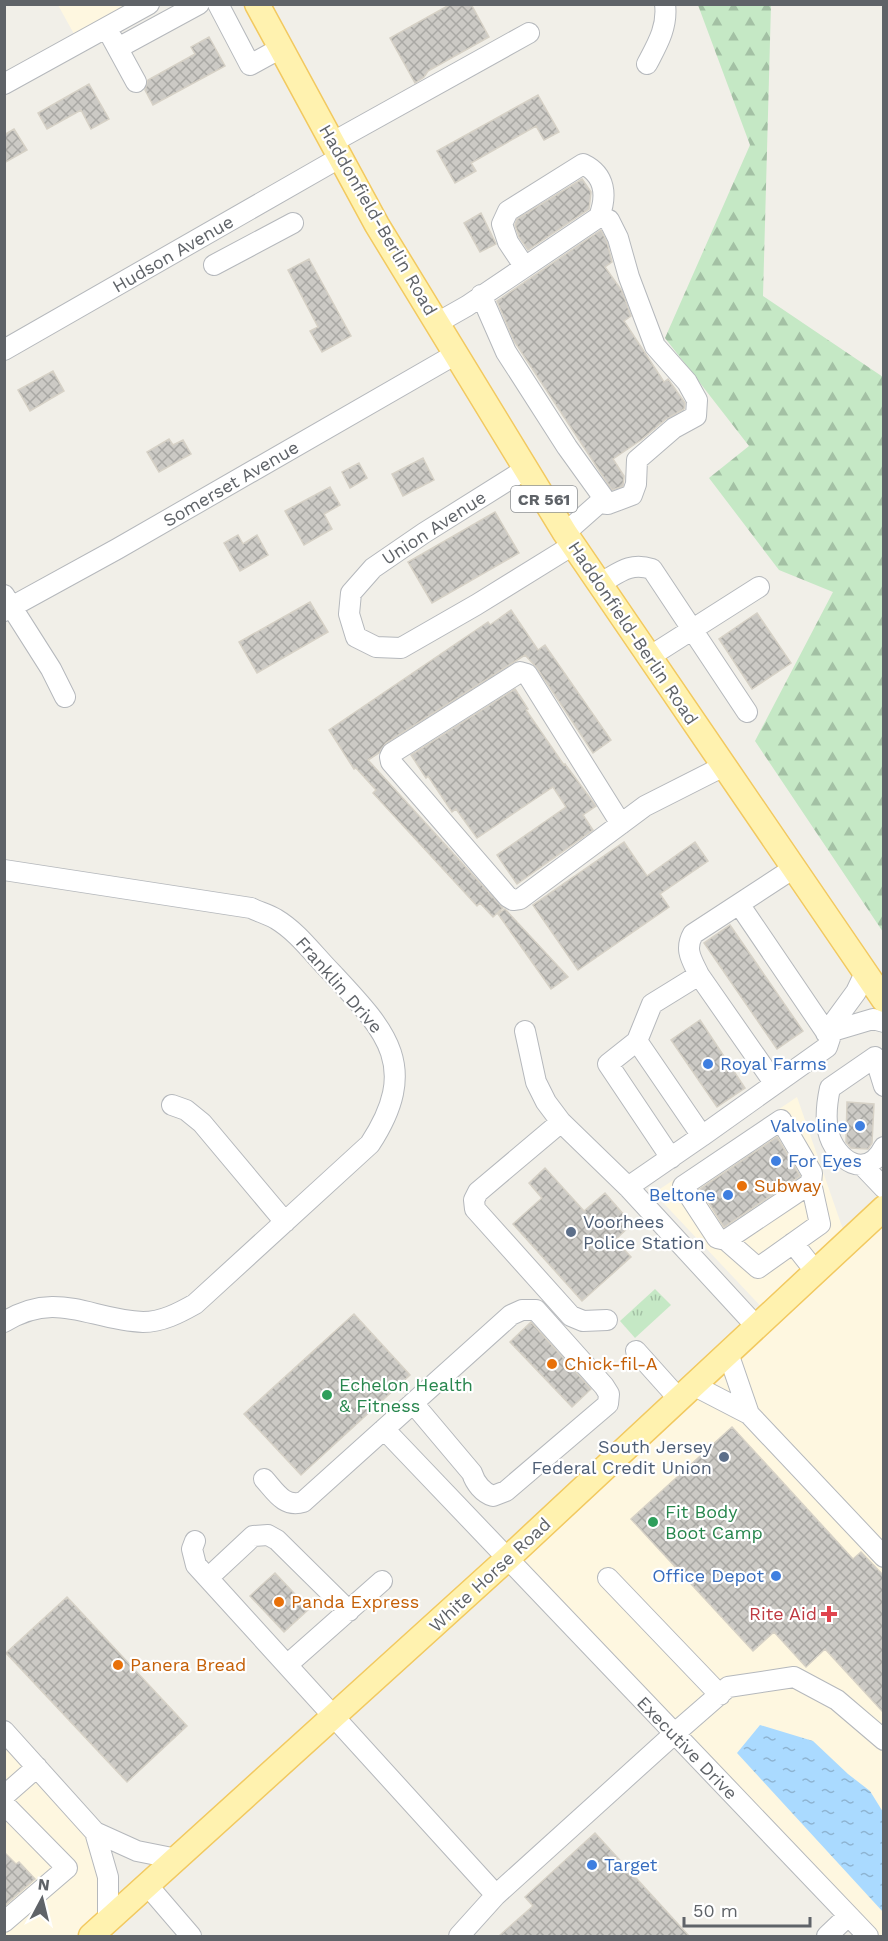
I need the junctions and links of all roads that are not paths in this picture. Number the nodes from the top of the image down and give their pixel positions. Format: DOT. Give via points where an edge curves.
graph roads {
  1 [pos="199,4"];
  2 [pos="218,4"];
  3 [pos="257,4"];
  4 [pos="665,4"];
  5 [pos="144,6"];
  6 [pos="106,28"];
  7 [pos="530,33"];
  8 [pos="118,48"];
  9 [pos="281,48"];
  10 [pos="647,64"];
  11 [pos="136,82"];
  12 [pos="4,84"];
  13 [pos="337,150"];
  14 [pos="263,202"];
  15 [pos="599,217"];
  16 [pos="214,230"];
  17 [pos="524,266"];
  18 [pos="478,297"];
  19 [pos="437,322"];
  20 [pos="4,350"];
  21 [pos="456,354"];
  22 [pos="526,469"];
  23 [pos="604,504"];
  24 [pos="569,539"];
  25 [pos="599,584"];
  26 [pos="759,586"];
  27 [pos="7,605"];
  28 [pos="692,629"];
  29 [pos="649,657"];
  30 [pos="65,697"];
  31 [pos="747,712"];
  32 [pos="724,766"];
  33 [pos="621,824"];
  34 [pos="794,868"];
  35 [pos="4,870"];
  36 [pos="739,904"];
  37 [pos="865,973"];
  38 [pos="699,975"];
  39 [pos="884,1000"];
  40 [pos="884,1022"];
  41 [pos="525,1031"];
  42 [pos="826,1033"];
  43 [pos="637,1041"];
  44 [pos="879,1054"];
  45 [pos="775,1084"];
  46 [pos="884,1086"];
  47 [pos="172,1105"];
  48 [pos="561,1122"];
  49 [pos="702,1136"];
  50 [pos="884,1147"];
  51 [pos="671,1158"];
  52 [pos="862,1164"];
  53 [pos="811,1183"];
  54 [pos="628,1187"];
  55 [pos="884,1188"];
  56 [pos="884,1208"];
  57 [pos="285,1222"];
  58 [pos="726,1240"];
  59 [pos="793,1243"];
  60 [pos="815,1271"];
  61 [pos="607,1320"];
  62 [pos="4,1322"];
  63 [pos="756,1326"];
  64 [pos="636,1351"];
  65 [pos="728,1353"];
  66 [pos="686,1392"];
  67 [pos="413,1403"];
  68 [pos="749,1414"];
  69 [pos="384,1429"];
  70 [pos="264,1479"];
  71 [pos="195,1541"];
  72 [pos="884,1557"];
  73 [pos="507,1559"];
  74 [pos="208,1578"];
  75 [pos="608,1578"];
  76 [pos="382,1581"];
  77 [pos="349,1611"];
  78 [pos="287,1665"];
  79 [pos="720,1695"];
  80 [pos="334,1717"];
  81 [pos="4,1731"];
  82 [pos="674,1734"];
  83 [pos="884,1740"];
  84 [pos="37,1767"];
  85 [pos="6,1808"];
  86 [pos="95,1832"];
  87 [pos="177,1859"];
  88 [pos="148,1886"];
  89 [pos="496,1895"];
  90 [pos="6,1916"];
  91 [pos="848,1916"];
  92 [pos="100,1929"];
  93 [pos="191,1936"];
  94 [pos="459,1936"];
  95 [pos="827,1936"];
  96 [pos="868,1936"];
  1 -- 8 [label="street"];
  2 -- 9 [label="street" via="250,65"];
  3 -- 9 [label="main road, Haddonfield-Berlin Road / CR 561"];
  4 -- 10 [label="street" via="664,30"];
  5 -- 6 [label="street"];
  6 -- 8 [label="street"];
  6 -- 12 [label="street"];
  7 -- 13 [label="street, Hudson Avenue"];
  8 -- 11 [label="street"];
  9 -- 13 [label="main road, Haddonfield-Berlin Road / CR 561"];
  13 -- 14 [label="street, Hudson Avenue"];
  13 -- 19 [label="main road, Haddonfield-Berlin Road / CR 561" via="377,225"];
  14 -- 16 [label="street, Hudson Avenue"];
  14 -- 16 [label="street" via="285,227 221,261"];
  15 -- 17 [label="street"];
  15 -- 17 [label="street" via="604,188 594,169 583,164 508,211 502,224 508,242"];
  15 -- 23 [label="street" via="609,220 618,238 655,346 687,382 697,400 696,416 674,428 637,460 632,495"];
  16 -- 20 [label="street, Hudson Avenue"];
  17 -- 18 [label="street"];
  18 -- 19 [label="street"];
  18 -- 23 [label="street" via="506,352"];
  19 -- 21 [label="main road, Haddonfield-Berlin Road / CR 561"];
  21 -- 22 [label="main road, Haddonfield-Berlin Road / CR 561"];
  21 -- 27 [label="street, Somerset Avenue" via="128,543"];
  22 -- 24 [label="main road, Haddonfield-Berlin Road / CR 561"];
  22 -- 24 [label="street, Union Avenue" via="373,568 351,593 349,614 356,637 376,647 401,648 476,605"];
  23 -- 24 [label="street"];
  24 -- 25 [label="main road, Haddonfield-Berlin Road / CR 561"];
  25 -- 28 [label="street" via="630,566 652,569"];
  25 -- 29 [label="main road, Haddonfield-Berlin Road / CR 561"];
  26 -- 28 [label="street"];
  27 -- 30 [label="street" via="51,669"];
  28 -- 29 [label="street"];
  28 -- 31 [label="street"];
  29 -- 32 [label="main road, Haddonfield-Berlin Road / CR 561"];
  32 -- 33 [label="street" via="645,806"];
  32 -- 34 [label="main road, Haddonfield-Berlin Road / CR 561"];
  33 -- 33 [label="street" via="520,899 513,900 390,757 490,690 524,672"];
  34 -- 36 [label="street"];
  34 -- 37 [label="main road, Haddonfield-Berlin Road / CR 561"];
  35 -- 57 [label="street, Franklin Drive" via="250,908 276,919 295,934 376,1022 394,1064 394,1098 385,1122 370,1144 340,1174"];
  36 -- 38 [label="street" via="693,934 688,942 688,953"];
  36 -- 42 [label="street"];
  37 -- 39 [label="main road, Haddonfield-Berlin Road / CR 561"];
  37 -- 42 [label="street"];
  38 -- 43 [label="street" via="652,1005"];
  38 -- 45 [label="street"];
  40 -- 42 [label="street" via="873,1019"];
  41 -- 48 [label="street" via="537,1082"];
  42 -- 45 [label="street" via="830,1038 827,1047"];
  43 -- 49 [label="street"];
  43 -- 51 [label="street" via="608,1064"];
  44 -- 46 [label="street"];
  44 -- 52 [label="street" via="830,1088 826,1109 835,1150 845,1161"];
  45 -- 49 [label="street"];
  47 -- 57 [label="street" via="186,1110 201,1123"];
  48 -- 54 [label="street"];
  48 -- 61 [label="street" via="478,1192 474,1200 476,1209 571,1316 583,1321"];
  49 -- 51 [label="street"];
  50 -- 52 [label="street" via="879,1156"];
  51 -- 54 [label="street"];
  52 -- 55 [label="street"];
  53 -- 58 [label="street"];
  53 -- 58 [label="street" via="812,1173 781,1120 683,1186 717,1238"];
  53 -- 59 [label="street" via="820,1224"];
  54 -- 63 [label="street"];
  56 -- 60 [label="main road, White Horse Road"];
  57 -- 62 [label="street, Franklin Drive" via="195,1304 165,1319 144,1322 47,1306 20,1312"];
  58 -- 59 [label="street" via="758,1268"];
  59 -- 60 [label="street"];
  60 -- 63 [label="main road, White Horse Road"];
  63 -- 65 [label="main road, White Horse Road"];
  64 -- 66 [label="street"];
  65 -- 66 [label="main road, White Horse Road"];
  65 -- 68 [label="street"];
  66 -- 68 [label="street"];
  66 -- 73 [label="main road, White Horse Road"];
  67 -- 67 [label="street" via="511,1315 522,1310 536,1310 609,1394 608,1404 499,1496 486,1494"];
  67 -- 69 [label="street"];
  68 -- 72 [label="street"];
  69 -- 70 [label="street" via="303,1502 286,1503"];
  69 -- 73 [label="street, Executive Drive"];
  71 -- 74 [label="street" via="193,1558"];
  73 -- 80 [label="main road, White Horse Road"];
  73 -- 82 [label="street, Executive Drive"];
  74 -- 77 [label="street" via="253,1536 268,1535"];
  74 -- 78 [label="street"];
  75 -- 79 [label="street"];
  76 -- 77 [label="street"];
  77 -- 78 [label="street"];
  78 -- 80 [label="street"];
  79 -- 82 [label="street"];
  79 -- 83 [label="street" via="728,1688 794,1677 837,1700"];
  80 -- 87 [label="main road, White Horse Road"];
  80 -- 89 [label="street"];
  81 -- 84 [label="street"];
  82 -- 89 [label="street"];
  82 -- 91 [label="street, Executive Drive"];
  84 -- 85 [label="street"];
  84 -- 86 [label="street"];
  85 -- 90 [label="street" via="67,1868"];
  86 -- 87 [label="street" via="137,1851"];
  86 -- 92 [label="street" via="108,1877"];
  87 -- 88 [label="main road, White Horse Road"];
  88 -- 92 [label="main road, White Horse Road"];
  88 -- 93 [label="street"];
  89 -- 94 [label="street"];
  91 -- 95 [label="street"];
  91 -- 96 [label="street, Executive Drive"];
}
